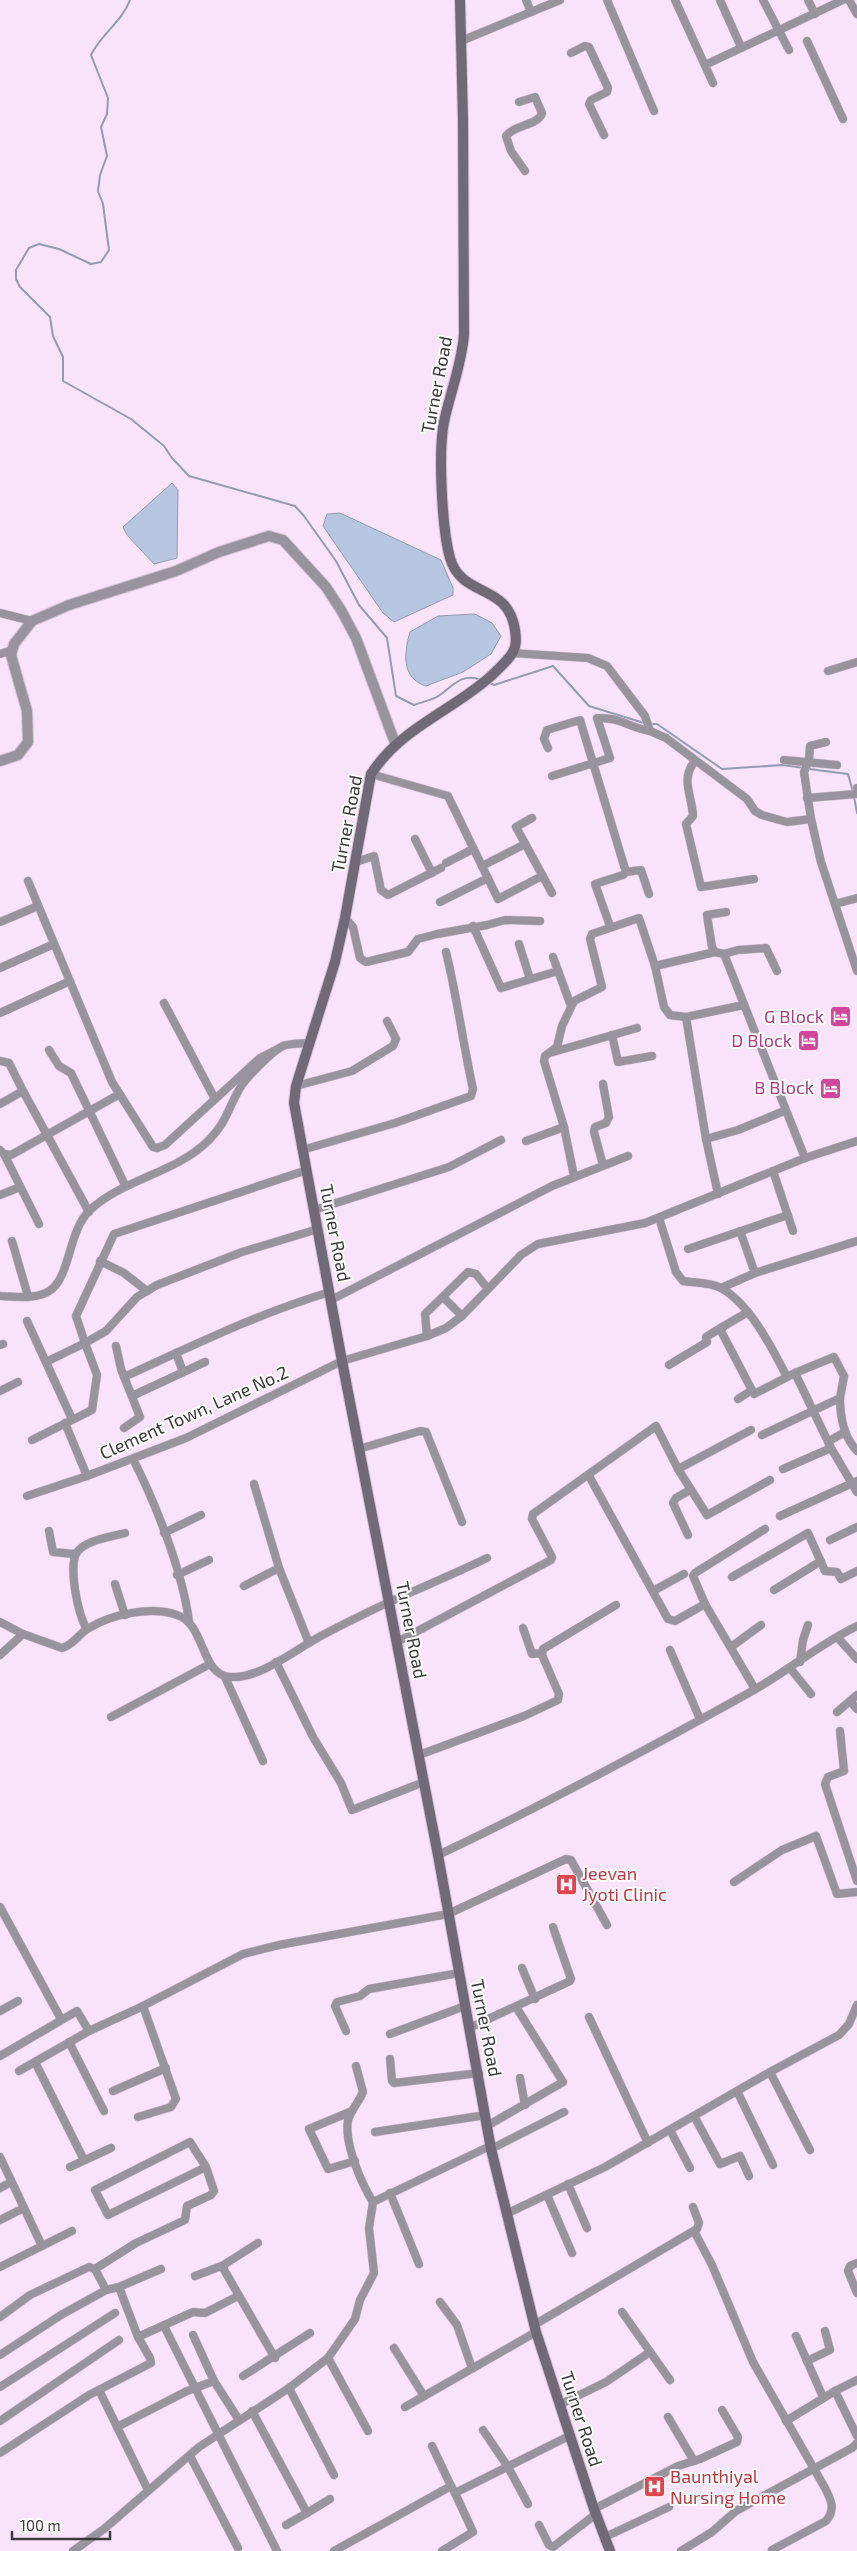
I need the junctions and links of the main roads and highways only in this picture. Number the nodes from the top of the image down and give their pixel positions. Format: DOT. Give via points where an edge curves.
graph roads {
  1 [pos="460,0"];
  2 [pos="610,2551"];
  1 -- 2 [label="main road, Turner Road" via="464,334 461,360 442,436 445,522 450,558 456,572 464,582 497,597 507,606 516,642 512,653 473,692 395,743 371,774 335,962 296,1086 294,1104 491,2148 535,2328"];
}
